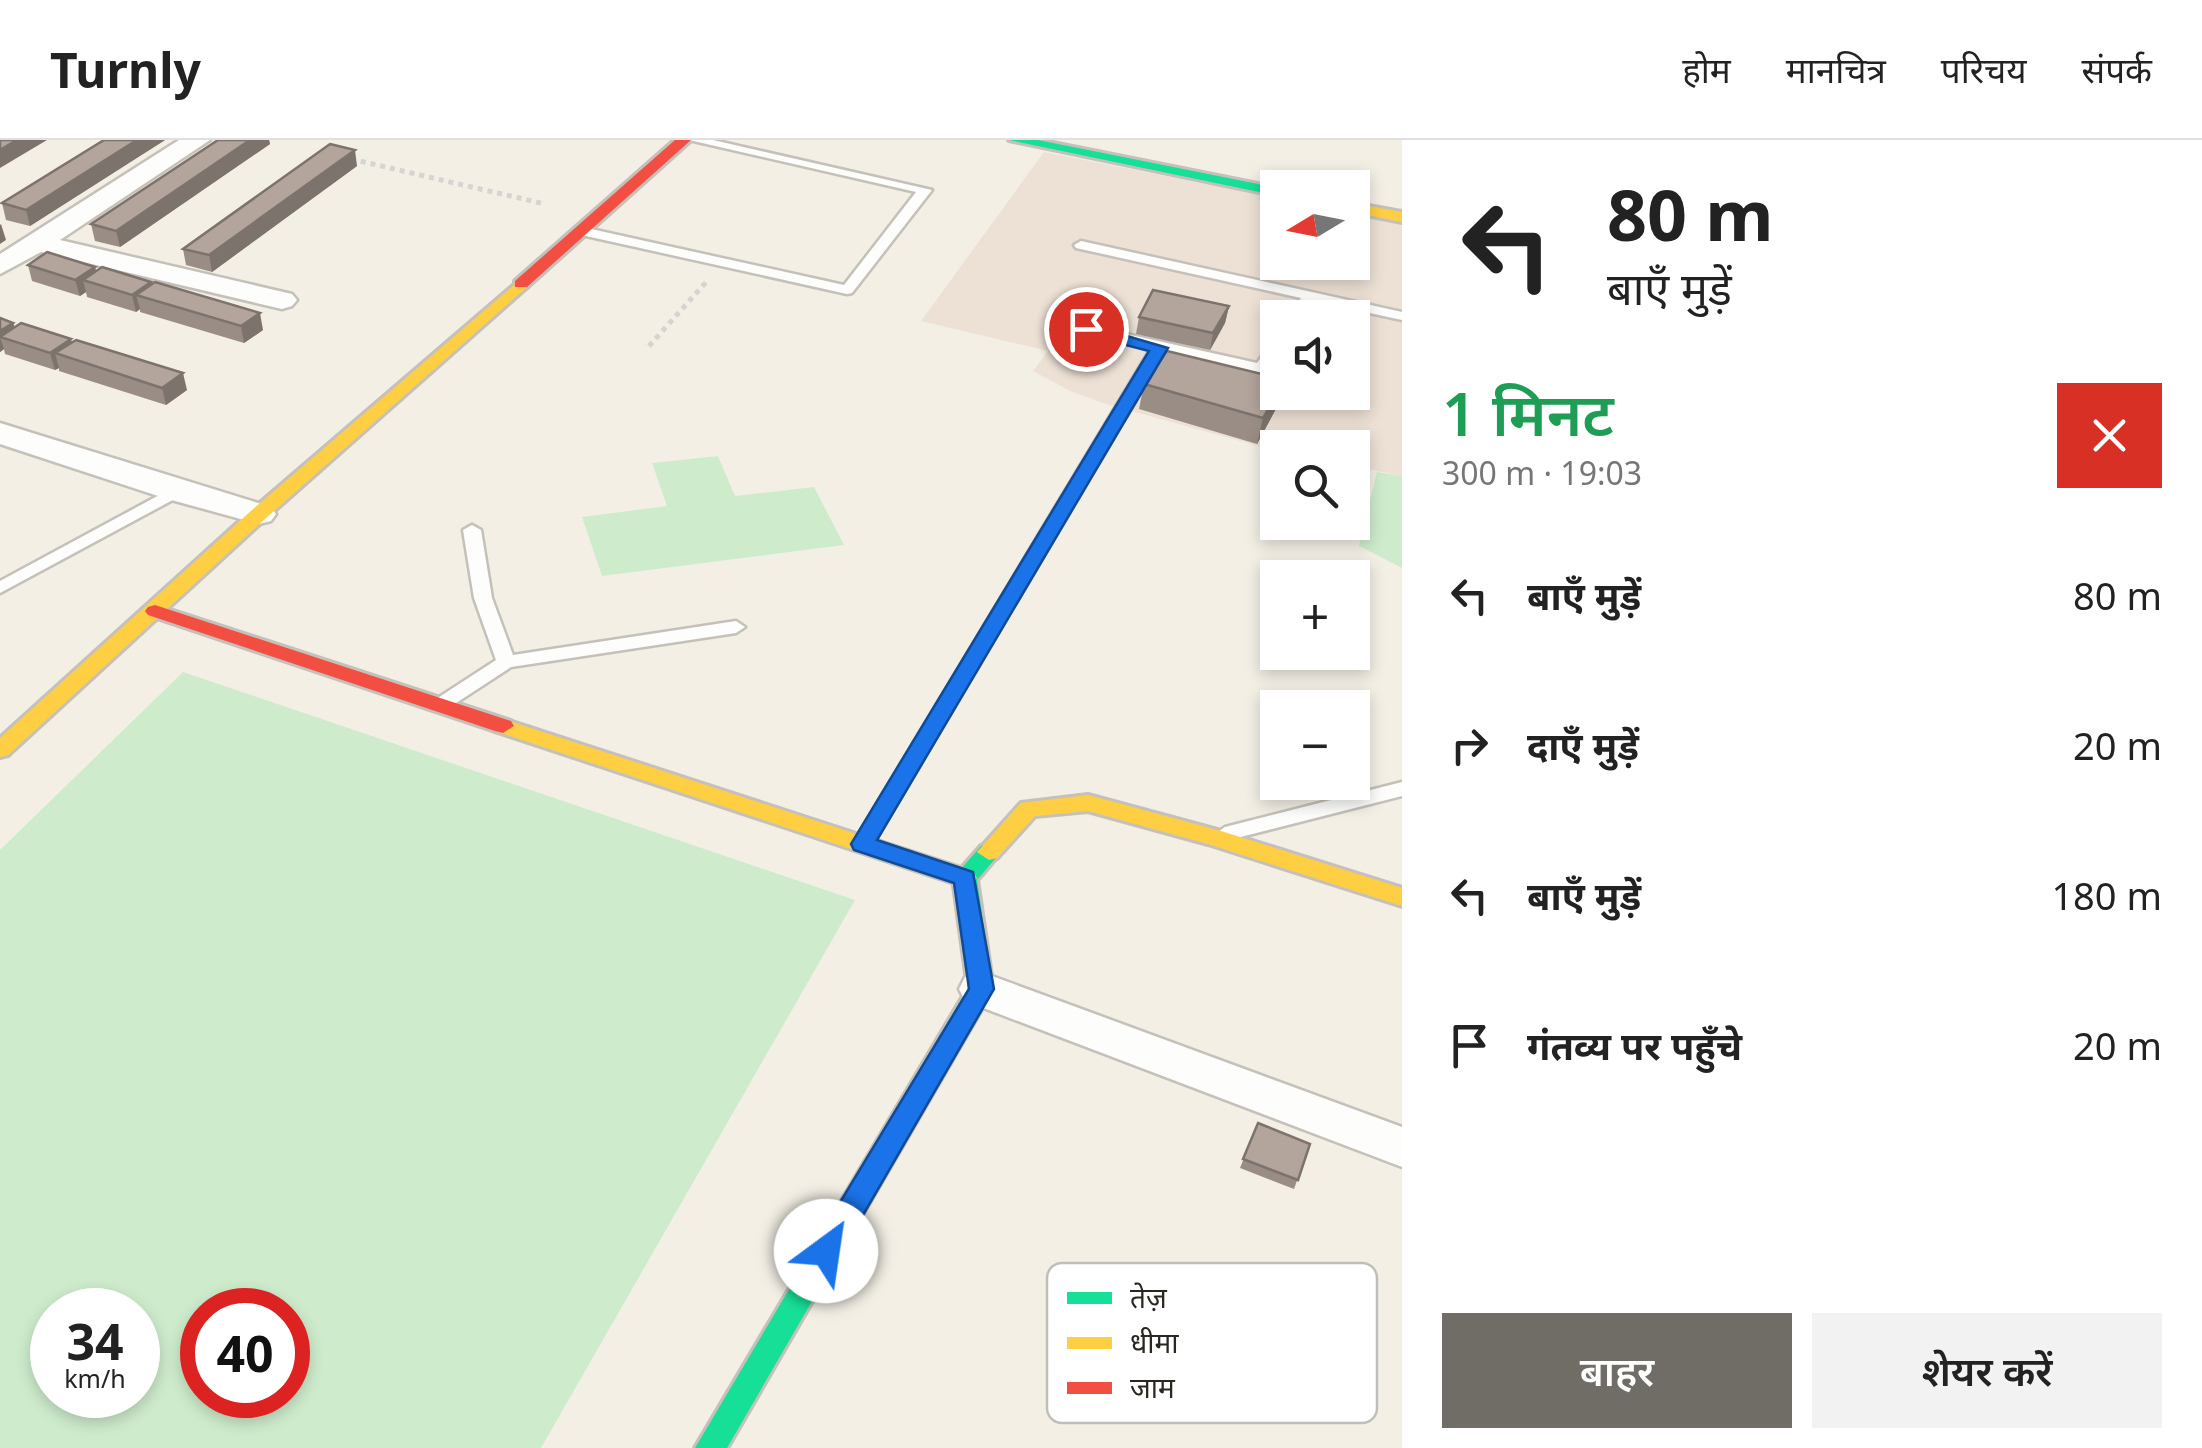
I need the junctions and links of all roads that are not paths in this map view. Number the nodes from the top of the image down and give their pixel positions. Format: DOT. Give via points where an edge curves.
graph roads {
  1 [pos="197,140"];
  2 [pos="684,140"];
  3 [pos="695,140"];
  4 [pos="1016,140"];
  5 [pos="1260,188"];
  6 [pos="1370,211"];
  7 [pos="1402,217"];
  8 [pos="582,231"];
  9 [pos="37,243"];
  10 [pos="1081,245"];
  11 [pos="0,266"];
  12 [pos="1310,296"];
  13 [pos="282,300"];
  14 [pos="1307,300"];
  15 [pos="1402,316"];
  16 [pos="1086,329"];
  17 [pos="1159,348"];
  18 [pos="1260,368"];
  19 [pos="0,432"];
  20 [pos="176,492"];
  21 [pos="259,514"];
  22 [pos="472,530"];
  23 [pos="0,588"];
  24 [pos="155,612"];
  25 [pos="736,627"];
  26 [pos="506,662"];
  27 [pos="440,705"];
  28 [pos="0,750"];
  29 [pos="1402,788"];
  30 [pos="1213,837"];
  31 [pos="863,844"];
  32 [pos="965,878"];
  33 [pos="1402,898"];
  34 [pos="981,989"];
  35 [pos="1402,1146"];
  36 [pos="710,1448"];
  1 -- 9 [label="street"];
  2 -- 8 [label="street"];
  3 -- 8 [label="lane" via="925,190 847,290"];
  4 -- 5 [label="street"];
  6 -- 7 [label="street"];
  8 -- 21 [label="street"];
  9 -- 11 [label="street"];
  9 -- 13 [label="street"];
  10 -- 12 [label="lane"];
  12 -- 14 [label="lane"];
  12 -- 15 [label="lane"];
  16 -- 17 [label="lane"];
  17 -- 18 [label="lane"];
  17 -- 31 [label="lane"];
  19 -- 20 [label="street"];
  20 -- 21 [label="street"];
  20 -- 23 [label="lane"];
  21 -- 24 [label="street"];
  22 -- 26 [label="lane" via="482,598"];
  24 -- 27 [label="street"];
  24 -- 28 [label="street"];
  25 -- 26 [label="lane"];
  26 -- 27 [label="lane"];
  27 -- 31 [label="street"];
  29 -- 30 [label="lane"];
  30 -- 32 [label="street" via="1088,803 1029,809"];
  30 -- 33 [label="street"];
  31 -- 32 [label="street"];
  32 -- 34 [label="street"];
  34 -- 35 [label="street"];
  34 -- 36 [label="street"];
}
